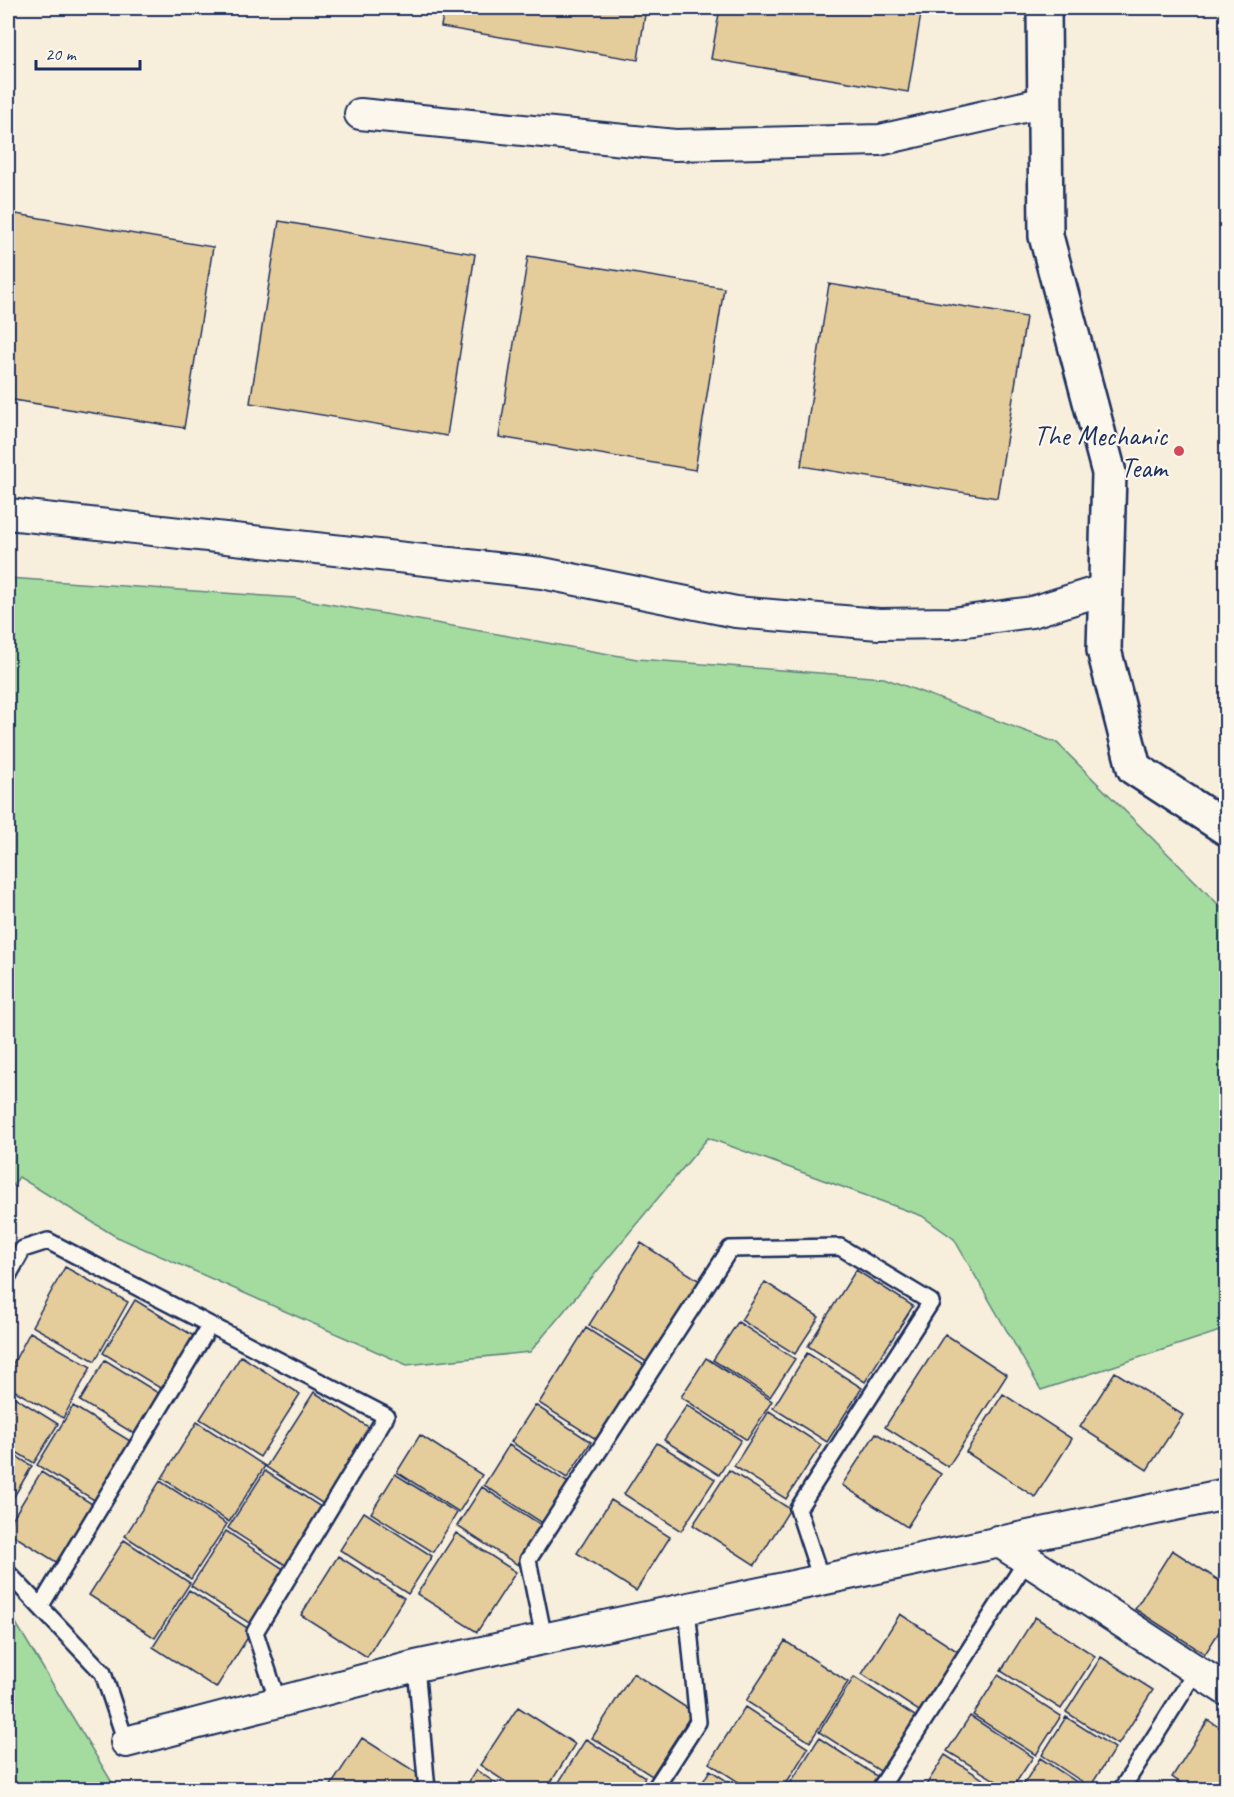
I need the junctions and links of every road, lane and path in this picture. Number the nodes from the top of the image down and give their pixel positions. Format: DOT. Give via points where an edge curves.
graph roads {
  1 [pos="1044,8"];
  2 [pos="1045,102"];
  3 [pos="360,114"];
  4 [pos="8,514"];
  5 [pos="1106,589"];
  6 [pos="1227,828"];
  7 [pos="8,1276"];
  8 [pos="210,1325"];
  9 [pos="1227,1494"];
  10 [pos="998,1541"];
  11 [pos="1027,1560"];
  12 [pos="8,1573"];
  13 [pos="820,1579"];
  14 [pos="40,1606"];
  15 [pos="687,1608"];
  16 [pos="544,1638"];
  17 [pos="416,1666"];
  18 [pos="1197,1670"];
  19 [pos="1227,1690"];
  20 [pos="278,1702"];
  21 [pos="126,1742"];
  22 [pos="427,1790"];
  23 [pos="654,1790"];
  24 [pos="879,1790"];
  25 [pos="1120,1790"];
  1 -- 2 [label="street"];
  2 -- 3 [label="street" via="880,140 675,145"];
  2 -- 5 [label="street" via="1046,236 1109,473"];
  4 -- 5 [label="street" via="542,573 736,612 867,623 952,623 1032,612"];
  5 -- 6 [label="street" via="1104,650 1134,768"];
  7 -- 8 [label="lane" via="23,1248 48,1241"];
  8 -- 14 [label="lane"];
  8 -- 20 [label="lane" via="386,1416 255,1632"];
  9 -- 10 [label="street"];
  10 -- 11 [label="street"];
  10 -- 13 [label="street"];
  11 -- 18 [label="street"];
  11 -- 24 [label="lane"];
  12 -- 14 [label="lane"];
  13 -- 15 [label="street"];
  13 -- 16 [label="lane" via="798,1509 930,1302 840,1246 730,1249 528,1560"];
  14 -- 21 [label="lane" via="103,1673"];
  15 -- 16 [label="street"];
  15 -- 23 [label="lane" via="698,1722"];
  16 -- 17 [label="street"];
  17 -- 20 [label="street"];
  17 -- 22 [label="lane"];
  18 -- 19 [label="street"];
  18 -- 25 [label="lane"];
  20 -- 21 [label="street"];
}
